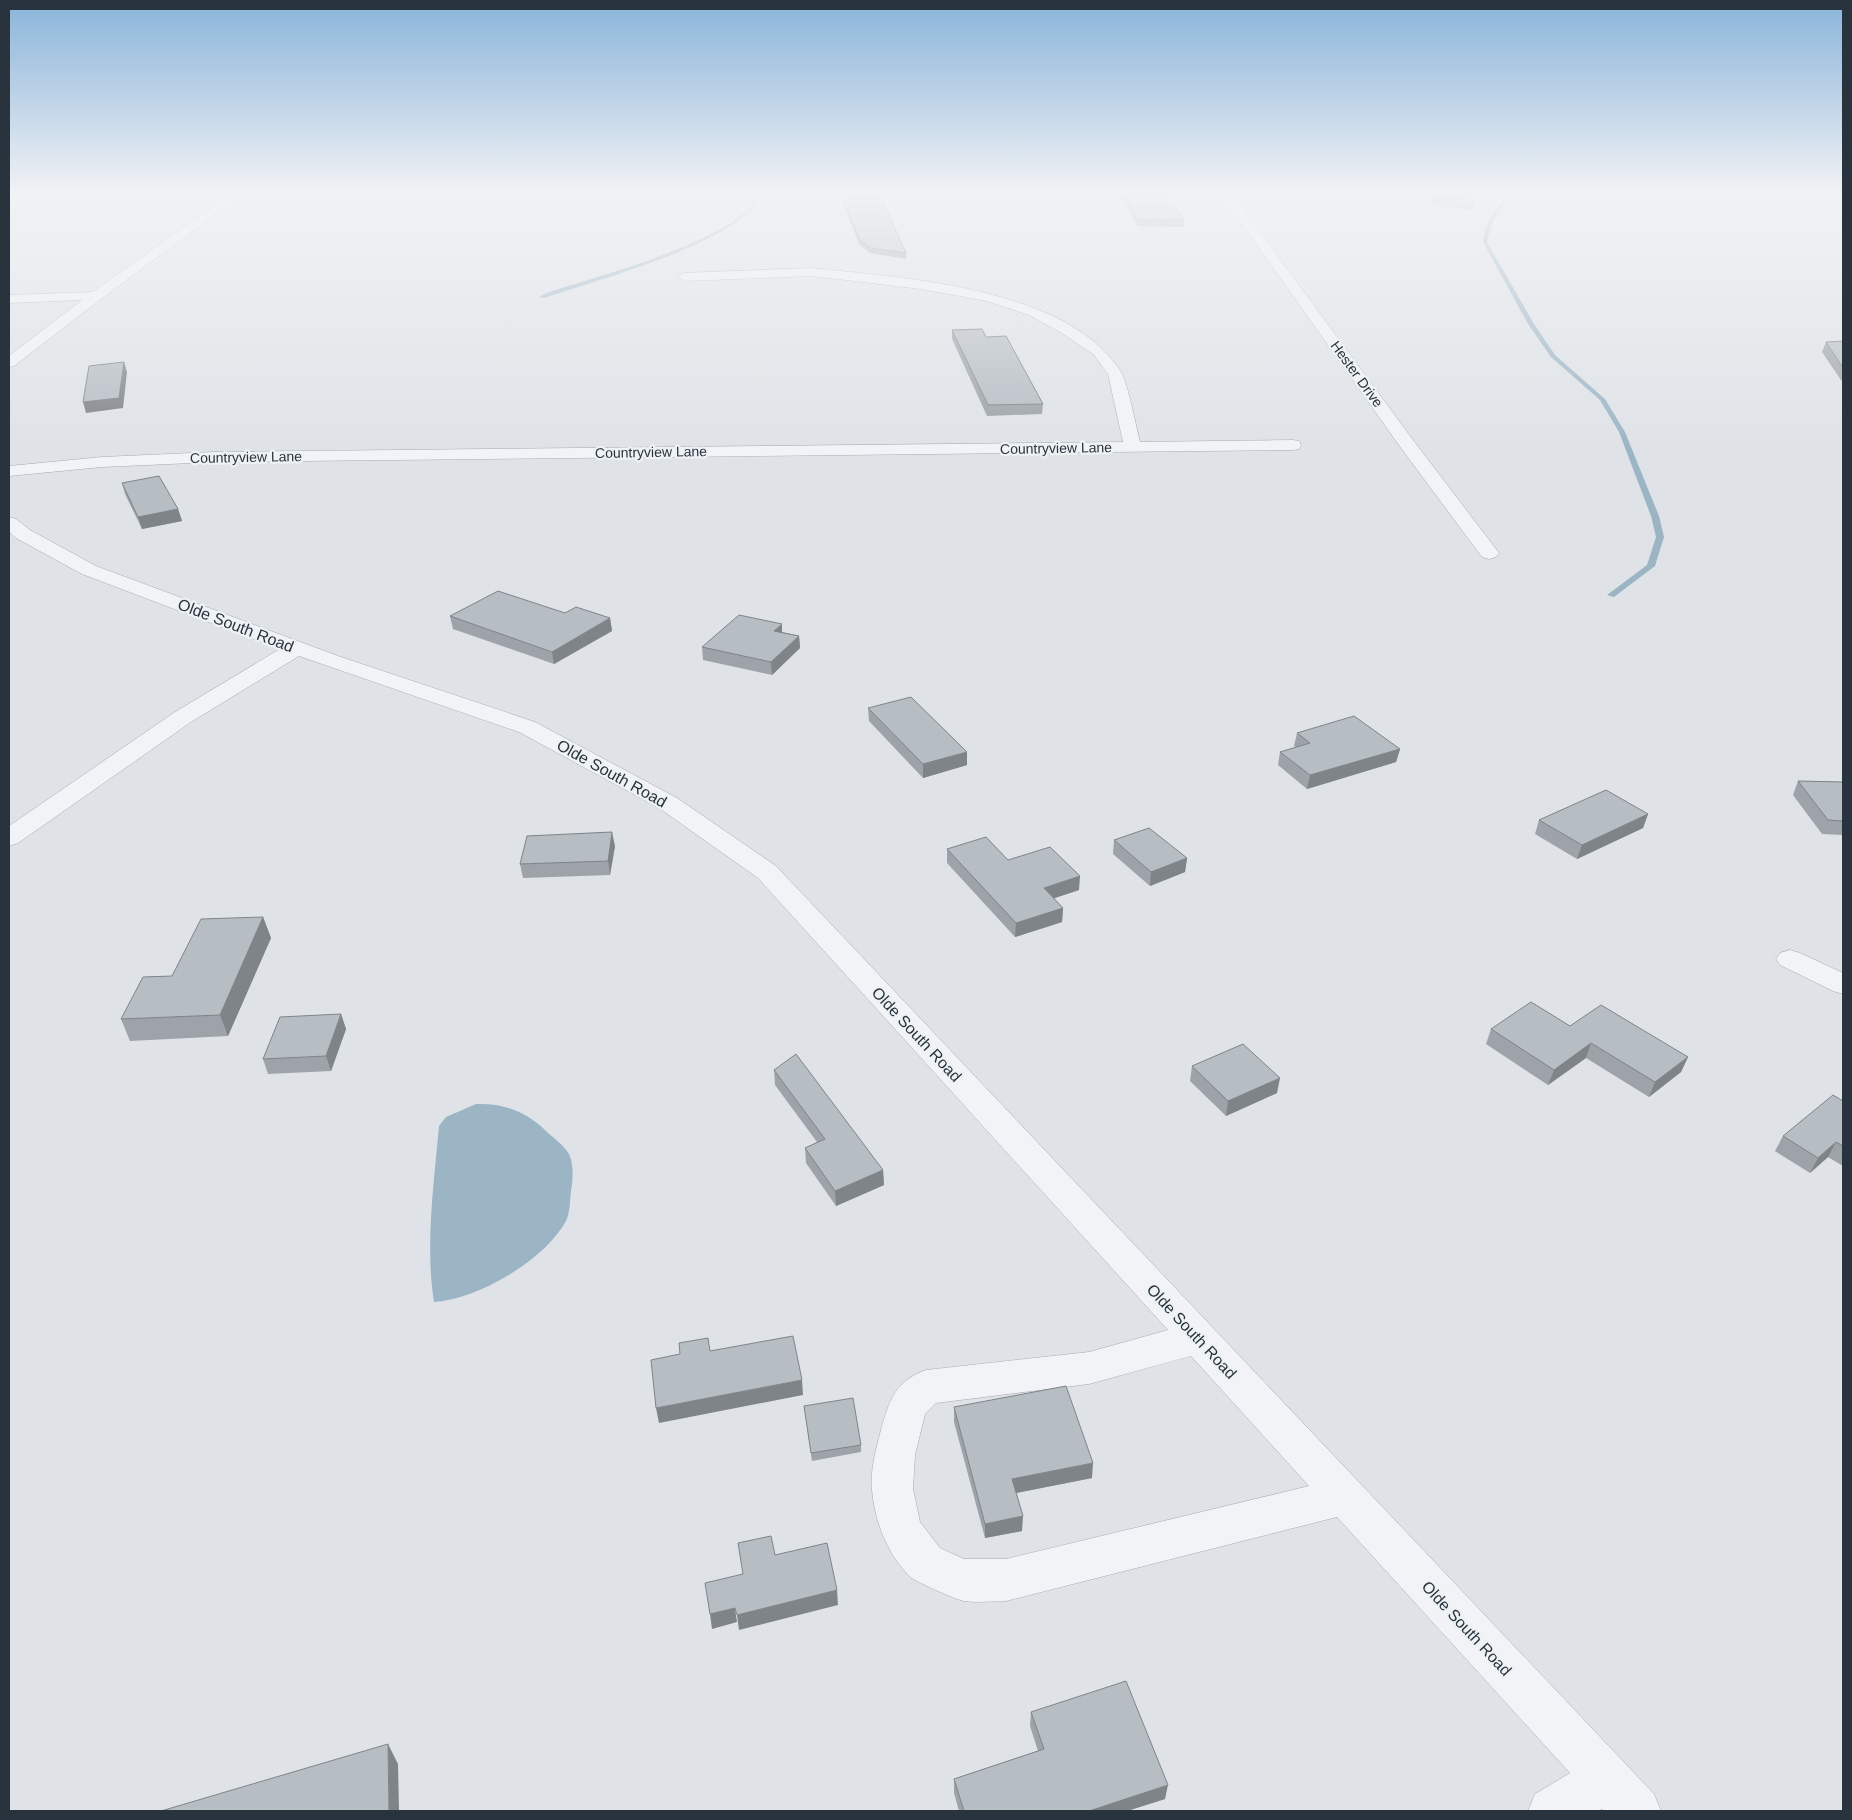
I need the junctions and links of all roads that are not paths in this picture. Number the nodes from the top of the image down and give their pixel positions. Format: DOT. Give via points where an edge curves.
graph roads {
  1 [pos="121,278"];
  2 [pos="862,278"];
  3 [pos="1286,278"];
  4 [pos="96,296"];
  5 [pos="9,299"];
  6 [pos="9,362"];
  7 [pos="1294,445"];
  8 [pos="1133,447"];
  9 [pos="9,471"];
  10 [pos="9,524"];
  11 [pos="1488,553"];
  12 [pos="297,648"];
  13 [pos="9,838"];
  14 [pos="1790,959"];
  15 [pos="1843,984"];
  16 [pos="1199,1338"];
  17 [pos="1345,1496"];
  18 [pos="1622,1795"];
  19 [pos="1552,1811"];
  1 -- 4 [label="street"];
  2 -- 8 [label="street" via="989,298 1034,312 1067,330 1100,352 1115,374"];
  3 -- 11 [label="street, Hester Drive"];
  4 -- 5 [label="street"];
  4 -- 6 [label="street"];
  7 -- 8 [label="street, Countryview Lane"];
  8 -- 9 [label="street, Countryview Lane" via="214,457 102,462"];
  10 -- 12 [label="street, Olde South Road" via="89,570"];
  12 -- 13 [label="street" via="183,717"];
  12 -- 16 [label="street, Olde South Road" via="330,662 527,727 668,803 767,872"];
  14 -- 15 [label="street"];
  16 -- 17 [label="street, Olde South Road"];
  16 -- 17 [label="street" via="1088,1368 926,1387 906,1406 895,1455 892,1490 901,1530 925,1563 963,1580 1006,1580"];
  17 -- 18 [label="street, Olde South Road"];
  18 -- 19 [label="street"];
}
